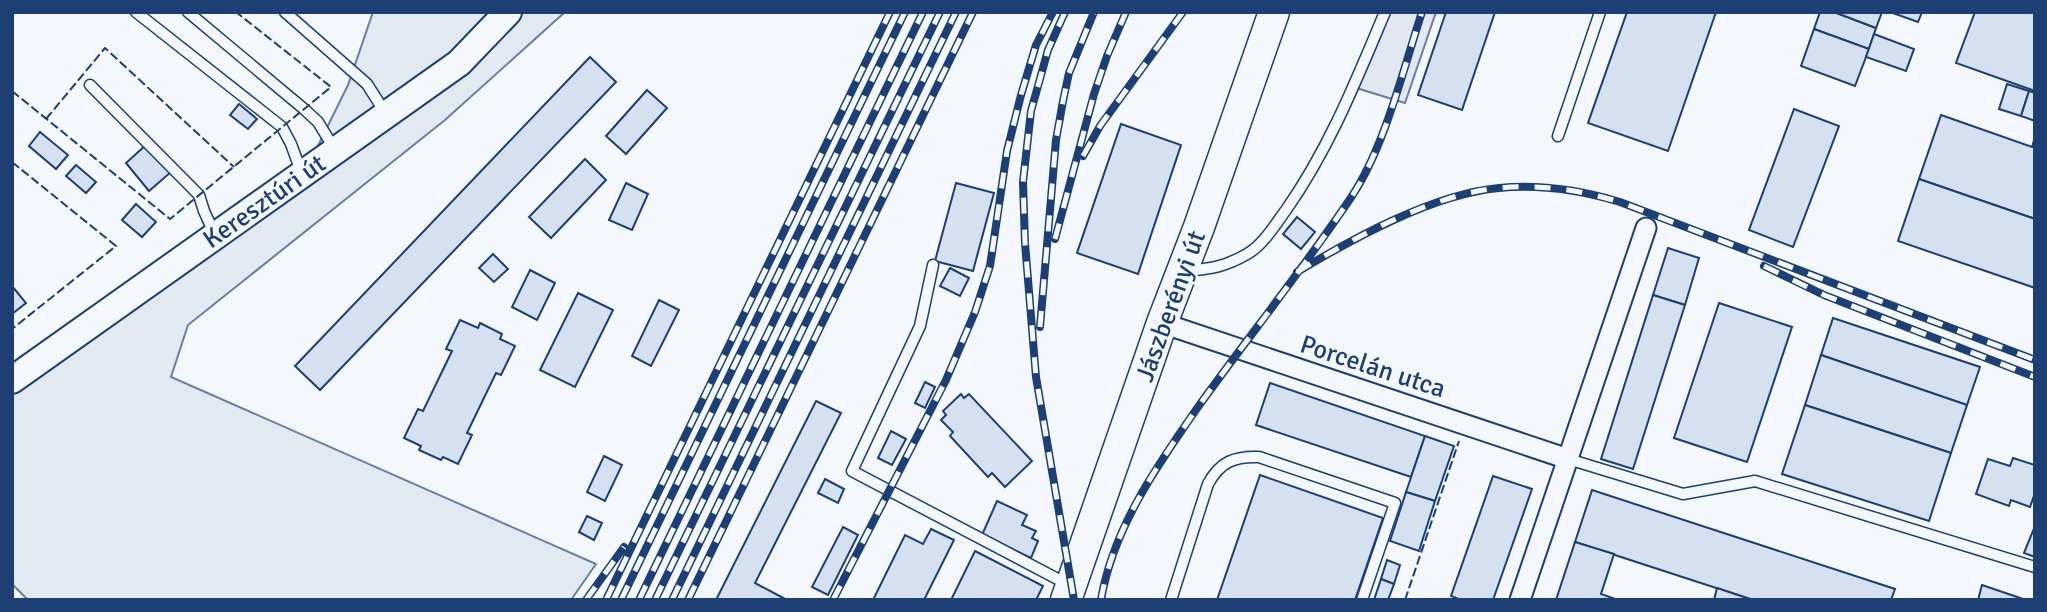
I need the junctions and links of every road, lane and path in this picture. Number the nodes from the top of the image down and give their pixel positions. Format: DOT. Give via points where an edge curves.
graph roads {
  1 [pos="136,12"];
  2 [pos="188,12"];
  3 [pos="285,12"];
  4 [pos="508,12"];
  5 [pos="1274,12"];
  6 [pos="1385,12"];
  7 [pos="1600,12"];
  8 [pos="90,85"];
  9 [pos="386,115"];
  10 [pos="1558,136"];
  11 [pos="335,151"];
  12 [pos="302,174"];
  13 [pos="1646,228"];
  14 [pos="215,236"];
  15 [pos="933,265"];
  16 [pos="1181,271"];
  17 [pos="1162,323"];
  18 [pos="12,380"];
  19 [pos="1568,459"];
  20 [pos="2035,567"];
  21 [pos="1068,593"];
  22 [pos="1171,600"];
  23 [pos="1362,600"];
  24 [pos="1520,600"];
  1 -- 12 [label="lane" via="282,127"];
  2 -- 11 [label="lane" via="318,122"];
  3 -- 9 [label="lane" via="367,85"];
  4 -- 9 [label="main road, Keresztúri út" via="459,63"];
  5 -- 16 [label="main road, Jászberényi út"];
  6 -- 16 [label="lane" via="1328,144 1272,230 1249,253 1219,268"];
  7 -- 10 [label="lane"];
  8 -- 14 [label="lane" via="199,195"];
  9 -- 11 [label="main road, Keresztúri út"];
  11 -- 12 [label="main road, Keresztúri út"];
  12 -- 14 [label="main road, Keresztúri út"];
  13 -- 19 [label="street"];
  14 -- 18 [label="main road, Keresztúri út"];
  15 -- 21 [label="lane" via="920,326 852,471"];
  16 -- 17 [label="main road, Jászberényi út"];
  17 -- 19 [label="street, Porcelán utca"];
  17 -- 21 [label="main road, Jászberényi út"];
  19 -- 20 [label="lane" via="1683,494 1755,481"];
  19 -- 24 [label="street"];
  22 -- 23 [label="lane" via="1213,475 1230,459 1242,456 1258,457 1395,503"];
}
